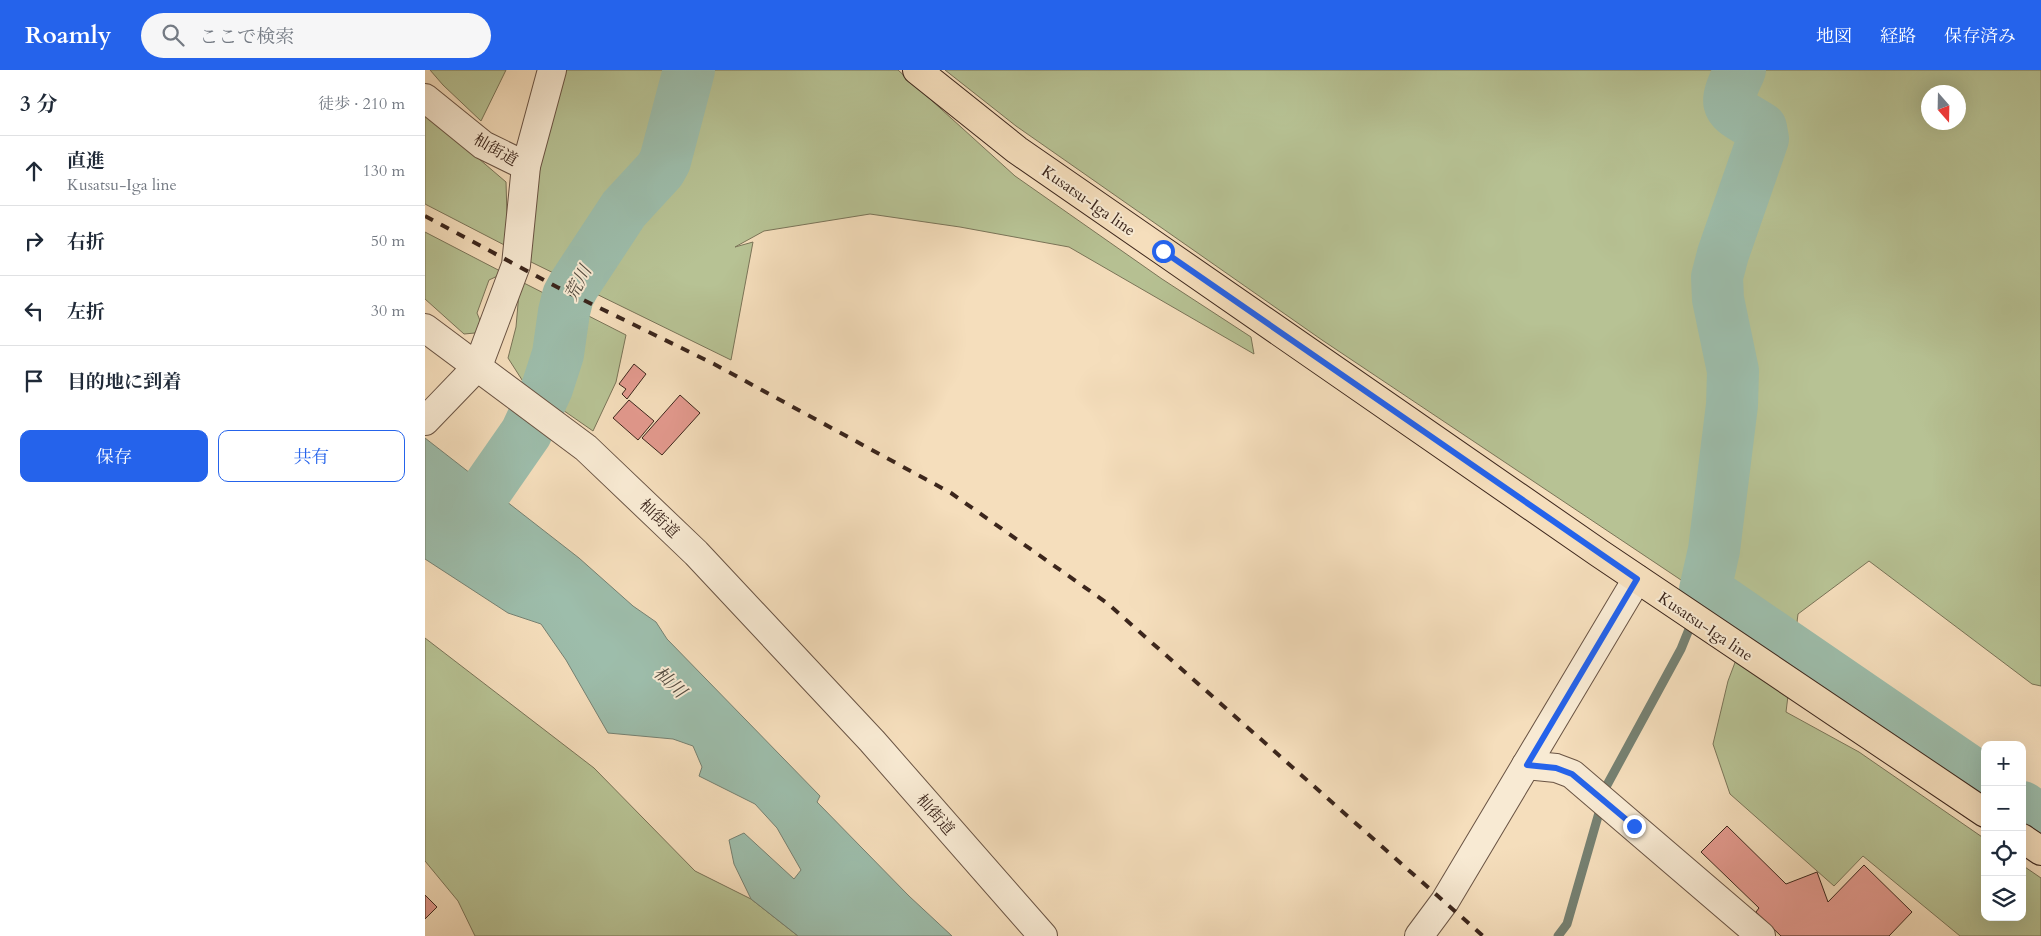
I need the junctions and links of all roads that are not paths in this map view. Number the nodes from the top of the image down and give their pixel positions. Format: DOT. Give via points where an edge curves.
graph roads {
  1 [pos="552,70"];
  2 [pos="917,70"];
  3 [pos="425,98"];
  4 [pos="526,166"];
  5 [pos="425,328"];
  6 [pos="478,366"];
  7 [pos="425,421"];
  8 [pos="1637,579"];
  9 [pos="1527,765"];
  10 [pos="1981,810"];
  11 [pos="2026,841"];
  12 [pos="2041,851"];
  13 [pos="1043,936"];
  14 [pos="1419,936"];
  15 [pos="1761,936"];
  1 -- 4 [label="street"];
  2 -- 8 [label="main road, Kusatsu-Iga line" via="1017,150"];
  3 -- 4 [label="street, 杣街道" via="483,145"];
  4 -- 6 [label="street, 杣街道" via="516,265"];
  5 -- 6 [label="street"];
  6 -- 7 [label="street"];
  6 -- 13 [label="street, 杣街道" via="586,448 696,553 865,733"];
  8 -- 9 [label="street"];
  8 -- 10 [label="main road, Kusatsu-Iga line"];
  9 -- 14 [label="street" via="1445,901"];
  9 -- 15 [label="street" via="1556,768 1572,774"];
  11 -- 12 [label="main road"];
}
